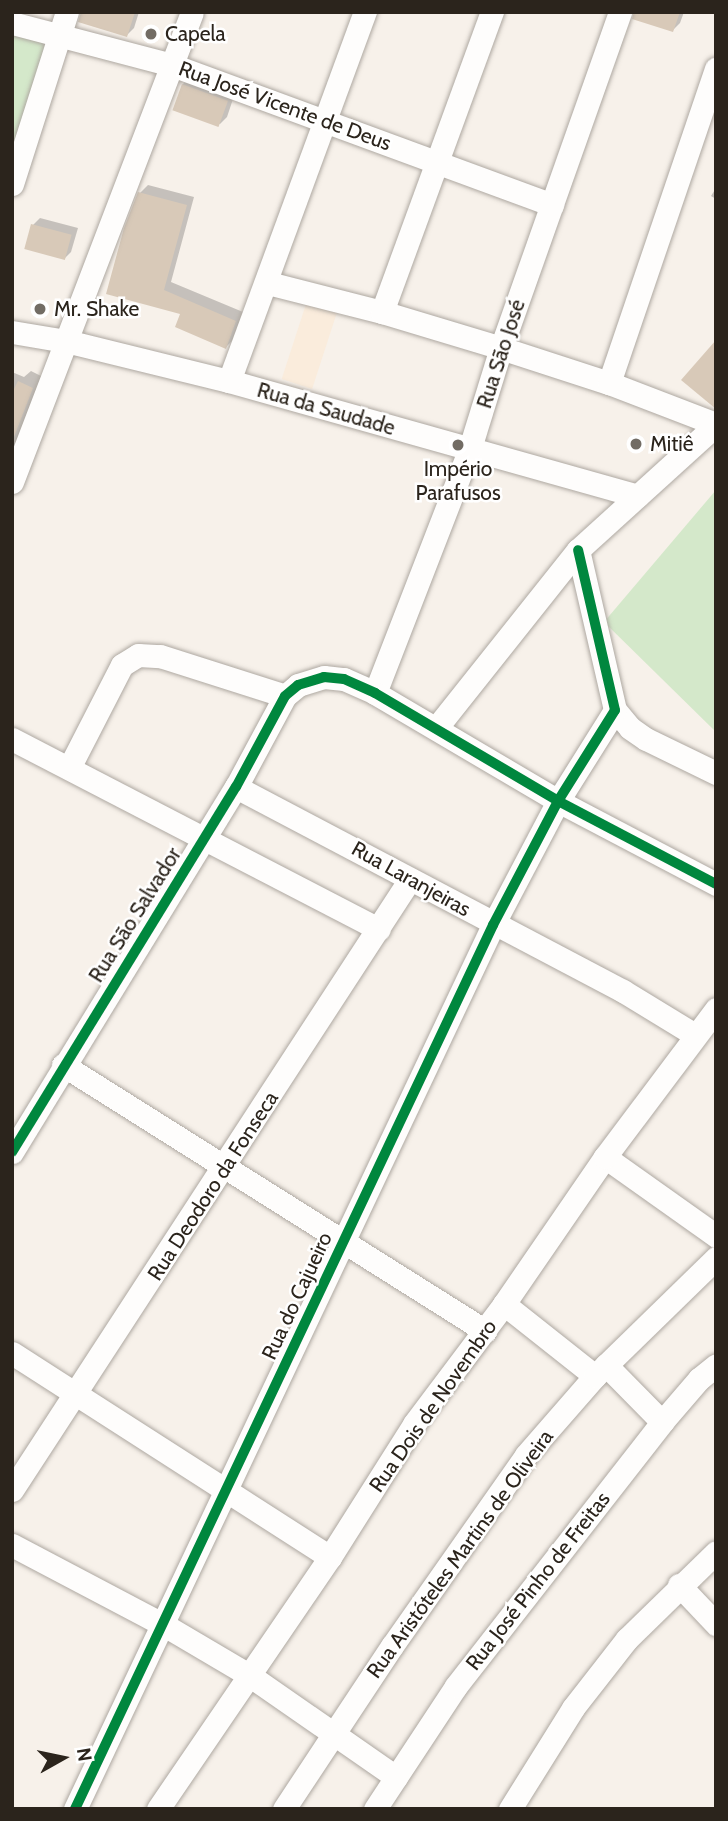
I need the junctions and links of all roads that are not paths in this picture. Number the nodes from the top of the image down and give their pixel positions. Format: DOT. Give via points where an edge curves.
graph roads {
  1 [pos="192,12"];
  2 [pos="365,12"];
  3 [pos="492,12"];
  4 [pos="620,12"];
  5 [pos="12,23"];
  6 [pos="64,23"];
  7 [pos="172,65"];
  8 [pos="716,69"];
  9 [pos="326,122"];
  10 [pos="437,162"];
  11 [pos="12,184"];
  12 [pos="552,205"];
  13 [pos="268,283"];
  14 [pos="382,312"];
  15 [pos="12,332"];
  16 [pos="66,341"];
  17 [pos="501,348"];
  18 [pos="229,381"];
  19 [pos="610,383"];
  20 [pos="716,424"];
  21 [pos="470,448"];
  22 [pos="12,482"];
  23 [pos="637,496"];
  24 [pos="579,550"];
  25 [pos="375,693"];
  26 [pos="285,695"];
  27 [pos="615,710"];
  28 [pos="437,727"];
  29 [pos="12,740"];
  30 [pos="69,768"];
  31 [pos="716,773"];
  32 [pos="236,787"];
  33 [pos="558,801"];
  34 [pos="206,838"];
  35 [pos="411,879"];
  36 [pos="716,884"];
  37 [pos="493,925"];
  38 [pos="379,929"];
  39 [pos="716,1009"];
  40 [pos="695,1035"];
  41 [pos="63,1065"];
  42 [pos="12,1152"];
  43 [pos="605,1157"];
  44 [pos="225,1168"];
  45 [pos="716,1236"];
  46 [pos="345,1241"];
  47 [pos="716,1258"];
  48 [pos="504,1304"];
  49 [pos="485,1331"];
  50 [pos="12,1353"];
  51 [pos="716,1365"];
  52 [pos="600,1370"];
  53 [pos="77,1394"];
  54 [pos="662,1422"];
  55 [pos="12,1490"];
  56 [pos="225,1491"];
  57 [pos="12,1545"];
  58 [pos="716,1552"];
  59 [pos="330,1557"];
  60 [pos="679,1585"];
  61 [pos="716,1624"];
  62 [pos="164,1625"];
  63 [pos="249,1675"];
  64 [pos="335,1732"];
  65 [pos="396,1777"];
  66 [pos="75,1809"];
  67 [pos="158,1809"];
  68 [pos="284,1809"];
  69 [pos="375,1809"];
  70 [pos="510,1809"];
  1 -- 7 [label="street"];
  2 -- 9 [label="street"];
  3 -- 10 [label="street"];
  4 -- 12 [label="street, Rua São José"];
  5 -- 6 [label="street, Rua José Vicente de Deus"];
  6 -- 7 [label="street, Rua José Vicente de Deus"];
  6 -- 11 [label="street"];
  7 -- 9 [label="street, Rua José Vicente de Deus"];
  7 -- 16 [label="street"];
  8 -- 19 [label="street"];
  9 -- 10 [label="street, Rua José Vicente de Deus"];
  9 -- 13 [label="street"];
  10 -- 12 [label="street, Rua José Vicente de Deus"];
  10 -- 14 [label="street"];
  12 -- 17 [label="street, Rua São José"];
  13 -- 14 [label="street"];
  13 -- 18 [label="street"];
  14 -- 17 [label="street"];
  15 -- 16 [label="street, Rua da Saudade"];
  16 -- 18 [label="street, Rua da Saudade"];
  16 -- 22 [label="street"];
  17 -- 19 [label="street"];
  17 -- 21 [label="street, Rua São José"];
  18 -- 21 [label="street, Rua da Saudade"];
  19 -- 20 [label="street"];
  20 -- 23 [label="street"];
  21 -- 23 [label="street, Rua da Saudade"];
  21 -- 25 [label="street, Rua São José"];
  23 -- 24 [label="street"];
  24 -- 27 [label="street"];
  24 -- 28 [label="street"];
  25 -- 26 [label="street" via="344,679 324,677 298,685"];
  25 -- 28 [label="street"];
  26 -- 30 [label="street" via="160,656 138,655 122,665"];
  26 -- 32 [label="street, Rua São Salvador"];
  27 -- 31 [label="street" via="646,739"];
  27 -- 33 [label="street, Rua do Cajueiro"];
  28 -- 33 [label="street"];
  29 -- 30 [label="street"];
  30 -- 34 [label="street"];
  32 -- 34 [label="street, Rua São Salvador"];
  32 -- 35 [label="street, Rua Laranjeiras"];
  33 -- 36 [label="street"];
  33 -- 37 [label="street, Rua do Cajueiro"];
  34 -- 38 [label="street"];
  34 -- 41 [label="street, Rua São Salvador"];
  35 -- 37 [label="street, Rua Laranjeiras"];
  35 -- 38 [label="street, Rua Deodoro da Fonseca"];
  37 -- 40 [label="street, Rua Laranjeiras" via="623,991"];
  37 -- 46 [label="street, Rua do Cajueiro"];
  38 -- 44 [label="street, Rua Deodoro da Fonseca"];
  39 -- 40 [label="street, Rua Dois de Novembro"];
  40 -- 43 [label="street, Rua Dois de Novembro"];
  41 -- 42 [label="street, Rua São Salvador"];
  41 -- 44 [label="street"];
  43 -- 45 [label="street"];
  43 -- 48 [label="street, Rua Dois de Novembro"];
  44 -- 46 [label="street"];
  44 -- 53 [label="street, Rua Deodoro da Fonseca"];
  46 -- 49 [label="street"];
  46 -- 56 [label="street, Rua do Cajueiro"];
  47 -- 52 [label="street, Rua Aristóteles Martins de Oliveira"];
  48 -- 49 [label="street, Rua Dois de Novembro"];
  48 -- 52 [label="street"];
  49 -- 59 [label="street, Rua Dois de Novembro" via="414,1424"];
  50 -- 53 [label="street"];
  51 -- 54 [label="street, Rua José Pinho de Freitas"];
  52 -- 54 [label="street"];
  52 -- 64 [label="street, Rua Aristóteles Martins de Oliveira" via="526,1455"];
  53 -- 55 [label="street, Rua Deodoro da Fonseca"];
  53 -- 56 [label="street"];
  54 -- 65 [label="street, Rua José Pinho de Freitas" via="456,1686"];
  56 -- 59 [label="street"];
  56 -- 62 [label="street, Rua do Cajueiro"];
  57 -- 62 [label="street"];
  58 -- 60 [label="street"];
  59 -- 63 [label="street, Rua Dois de Novembro"];
  60 -- 61 [label="street"];
  60 -- 70 [label="street" via="627,1639 573,1708"];
  62 -- 63 [label="street"];
  62 -- 66 [label="street, Rua do Cajueiro"];
  63 -- 64 [label="street"];
  63 -- 67 [label="street, Rua Dois de Novembro"];
  64 -- 65 [label="street"];
  64 -- 68 [label="street, Rua Aristóteles Martins de Oliveira"];
  65 -- 69 [label="street, Rua José Pinho de Freitas"];
}
